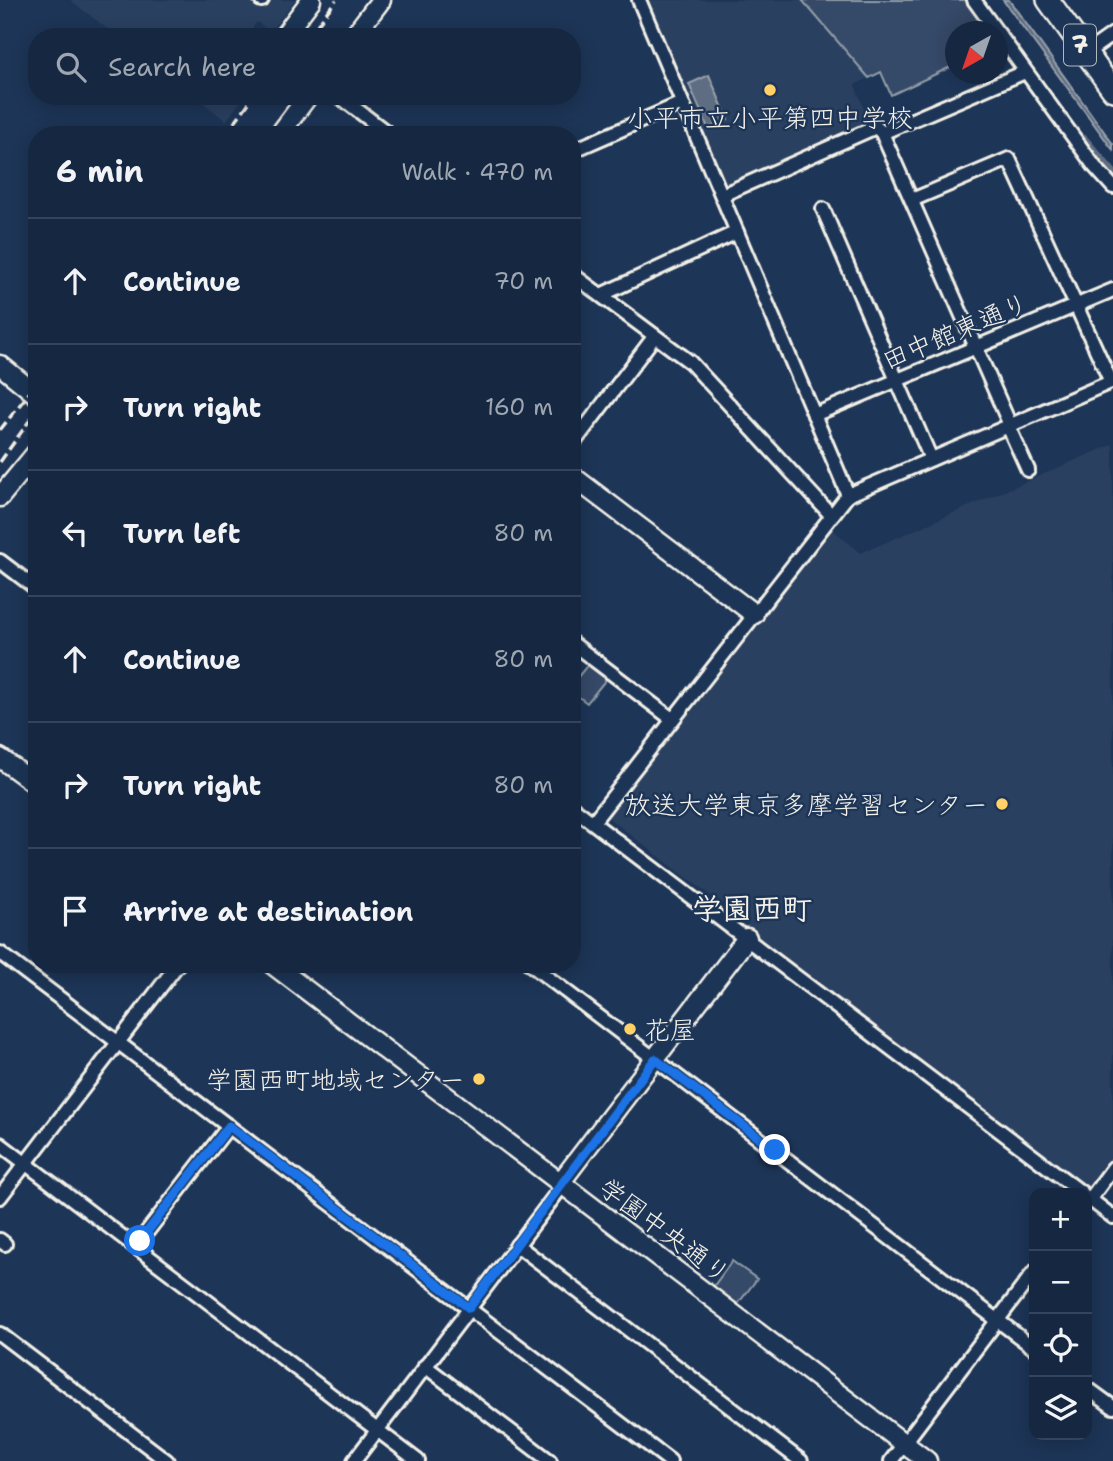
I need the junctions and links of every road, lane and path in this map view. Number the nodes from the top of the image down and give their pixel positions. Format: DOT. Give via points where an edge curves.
graph roads {
  1 [pos="312,0"];
  2 [pos="381,0"];
  3 [pos="639,0"];
  4 [pos="974,0"];
  5 [pos="1048,0"];
  6 [pos="989,21"];
  7 [pos="290,28"];
  8 [pos="360,28"];
  9 [pos="1113,34"];
  10 [pos="1008,48"];
  11 [pos="1086,53"];
  12 [pos="1024,72"];
  13 [pos="1113,90"];
  14 [pos="682,103"];
  15 [pos="301,105"];
  16 [pos="351,105"];
  17 [pos="286,126"];
  18 [pos="378,126"];
  19 [pos="882,133"];
  20 [pos="581,147"];
  21 [pos="1113,187"];
  22 [pos="722,195"];
  23 [pos="912,201"];
  24 [pos="823,209"];
  25 [pos="737,232"];
  26 [pos="581,281"];
  27 [pos="1113,289"];
  28 [pos="601,295"];
  29 [pos="1076,305"];
  30 [pos="654,337"];
  31 [pos="976,347"];
  32 [pos="0,365"];
  33 [pos="897,380"];
  34 [pos="1112,381"];
  35 [pos="28,388"];
  36 [pos="814,415"];
  37 [pos="1009,426"];
  38 [pos="581,433"];
  39 [pos="931,460"];
  40 [pos="28,463"];
  41 [pos="1028,470"];
  42 [pos="581,482"];
  43 [pos="849,495"];
  44 [pos="0,497"];
  45 [pos="831,515"];
  46 [pos="0,561"];
  47 [pos="28,582"];
  48 [pos="754,614"];
  49 [pos="581,650"];
  50 [pos="672,719"];
  51 [pos="0,758"];
  52 [pos="28,778"];
  53 [pos="581,813"];
  54 [pos="593,822"];
  55 [pos="747,938"];
  56 [pos="0,953"];
  57 [pos="171,973"];
  58 [pos="284,973"];
  59 [pos="542,973"];
  60 [pos="118,1042"];
  61 [pos="655,1059"];
  62 [pos="229,1126"];
  63 [pos="0,1144"];
  64 [pos="26,1164"];
  65 [pos="1113,1168"];
  66 [pos="561,1184"];
  67 [pos="1073,1188"];
  68 [pos="1092,1191"];
  69 [pos="0,1197"];
  70 [pos="1092,1202"];
  71 [pos="1113,1217"];
  72 [pos="517,1245"];
  73 [pos="136,1246"];
  74 [pos="1029,1279"];
  75 [pos="469,1308"];
  76 [pos="998,1320"];
  77 [pos="0,1334"];
  78 [pos="1029,1344"];
  79 [pos="425,1366"];
  80 [pos="1092,1392"];
  81 [pos="1113,1407"];
  82 [pos="378,1431"];
  83 [pos="904,1444"];
  84 [pos="167,1461"];
  85 [pos="354,1461"];
  86 [pos="418,1461"];
  87 [pos="550,1461"];
  88 [pos="670,1461"];
  89 [pos="801,1461"];
  90 [pos="891,1461"];
  91 [pos="926,1461"];
  1 -- 7 [label="street"];
  2 -- 8 [label="street"];
  3 -- 14 [label="street"];
  4 -- 6 [label="street"];
  5 -- 11 [label="main road, 7"];
  9 -- 11 [label="street"];
  10 -- 12 [label="street"];
  11 -- 13 [label="main road, 7"];
  12 -- 19 [label="street"];
  12 -- 21 [label="street"];
  14 -- 20 [label="street"];
  14 -- 22 [label="street"];
  15 -- 17 [label="street"];
  16 -- 18 [label="street"];
  19 -- 22 [label="street" via="876,127"];
  19 -- 23 [label="street"];
  22 -- 25 [label="street"];
  23 -- 29 [label="street" via="1009,159"];
  23 -- 31 [label="street"];
  24 -- 33 [label="street"];
  25 -- 28 [label="street"];
  25 -- 36 [label="street"];
  26 -- 28 [label="street"];
  27 -- 29 [label="street, 田中館東通り"];
  28 -- 30 [label="street"];
  29 -- 31 [label="street, 田中館東通り"];
  29 -- 34 [label="street"];
  30 -- 38 [label="street"];
  30 -- 45 [label="street" via="690,362"];
  31 -- 33 [label="street, 田中館東通り"];
  31 -- 37 [label="street"];
  32 -- 35 [label="street"];
  33 -- 36 [label="street, 田中館東通り"];
  33 -- 39 [label="street"];
  34 -- 37 [label="street"];
  36 -- 43 [label="street"];
  37 -- 39 [label="street"];
  37 -- 41 [label="street"];
  39 -- 43 [label="street"];
  40 -- 44 [label="street"];
  42 -- 48 [label="street"];
  43 -- 45 [label="street"];
  45 -- 48 [label="street"];
  46 -- 47 [label="street"];
  48 -- 50 [label="street"];
  49 -- 50 [label="street"];
  50 -- 54 [label="street"];
  51 -- 52 [label="street"];
  53 -- 54 [label="street"];
  54 -- 55 [label="street"];
  55 -- 61 [label="street"];
  55 -- 67 [label="street"];
  56 -- 60 [label="street"];
  57 -- 60 [label="street"];
  58 -- 66 [label="street, 学園中央通り"];
  59 -- 61 [label="street"];
  60 -- 62 [label="street"];
  60 -- 64 [label="street"];
  61 -- 66 [label="street"];
  61 -- 76 [label="street"];
  62 -- 73 [label="street"];
  62 -- 75 [label="street"];
  63 -- 64 [label="street"];
  64 -- 69 [label="street"];
  64 -- 73 [label="street"];
  65 -- 68 [label="street"];
  66 -- 72 [label="street"];
  66 -- 83 [label="street, 学園中央通り"];
  70 -- 71 [label="street"];
  72 -- 75 [label="street"];
  72 -- 89 [label="street"];
  73 -- 82 [label="street"];
  74 -- 76 [label="street"];
  75 -- 79 [label="street"];
  75 -- 88 [label="street"];
  76 -- 78 [label="street"];
  76 -- 83 [label="street"];
  77 -- 84 [label="street"];
  79 -- 82 [label="street"];
  79 -- 87 [label="street"];
  80 -- 81 [label="street"];
  82 -- 85 [label="street"];
  82 -- 86 [label="street"];
  83 -- 90 [label="street"];
  83 -- 91 [label="street, 学園中央通り"];
}
